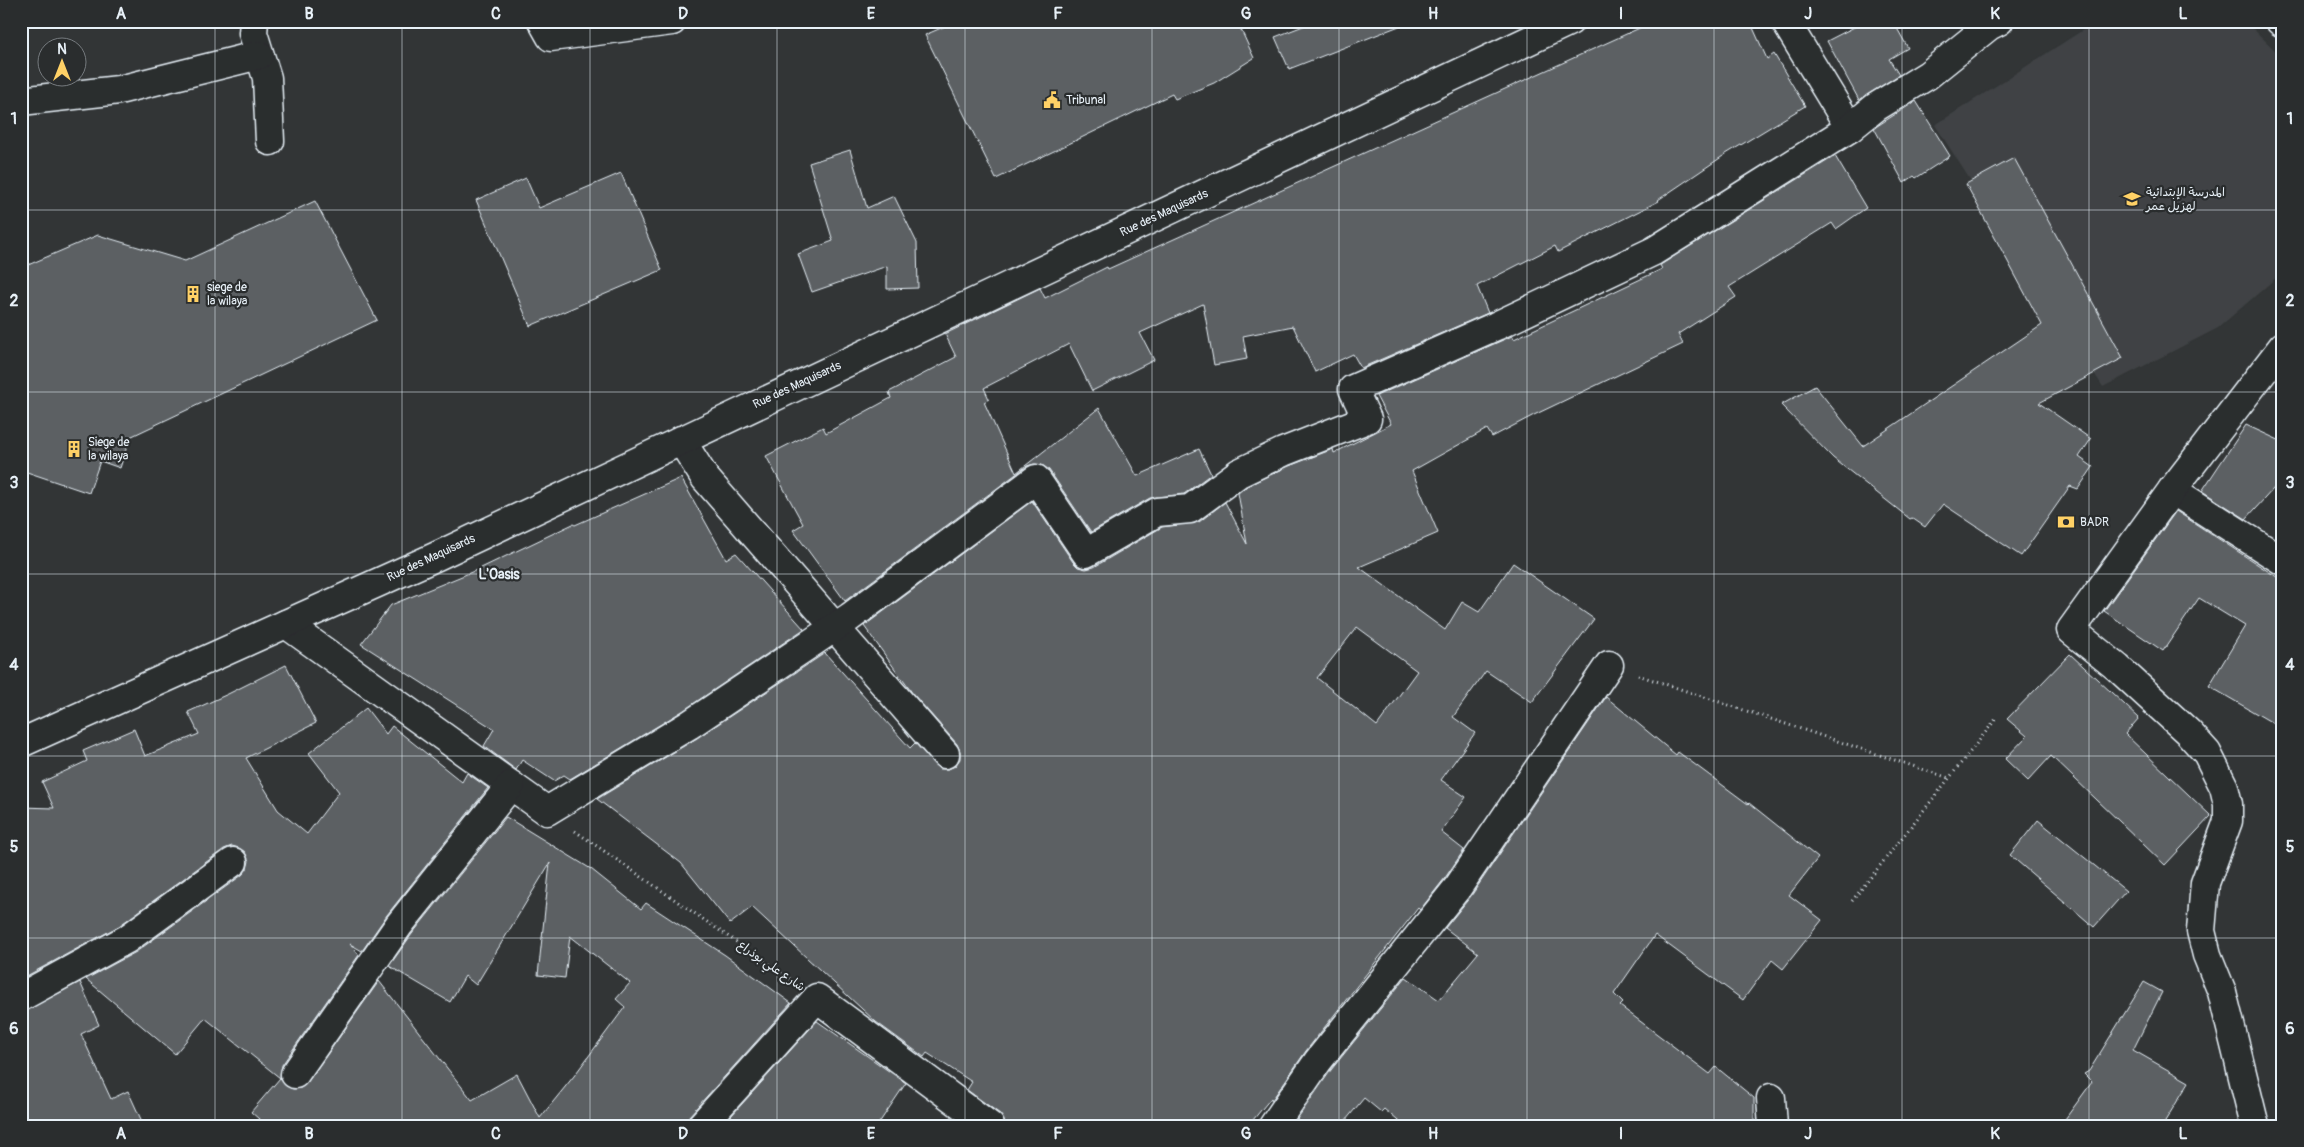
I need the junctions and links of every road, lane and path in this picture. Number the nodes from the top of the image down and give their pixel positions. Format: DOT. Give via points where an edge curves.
graph roads {
  1 [pos="254,21"];
  2 [pos="542,21"];
  3 [pos="672,21"];
  4 [pos="1570,21"];
  5 [pos="1786,21"];
  6 [pos="1999,21"];
  7 [pos="259,56"];
  8 [pos="21,101"];
  9 [pos="1850,128"];
  10 [pos="270,141"];
  11 [pos="2283,346"];
  12 [pos="681,440"];
  13 [pos="2172,490"];
  14 [pos="2283,561"];
  15 [pos="286,624"];
  16 [pos="833,628"];
  17 [pos="1610,665"];
  18 [pos="1996,719"];
  19 [pos="21,744"];
  20 [pos="945,754"];
  21 [pos="1949,778"];
  22 [pos="510,785"];
  23 [pos="547,812"];
  24 [pos="233,862"];
  25 [pos="1852,901"];
  26 [pos="21,997"];
  27 [pos="818,998"];
  28 [pos="295,1074"];
  29 [pos="1771,1098"];
  30 [pos="702,1126"];
  31 [pos="990,1126"];
  32 [pos="1273,1126"];
  33 [pos="1773,1126"];
  34 [pos="2255,1126"];
  1 -- 7 [label="street" via="253,33"];
  2 -- 3 [label="street" via="551,37"];
  4 -- 12 [label="street, Rue des Maquisards"];
  5 -- 9 [label="street"];
  6 -- 9 [label="street"];
  7 -- 8 [label="street" via="119,90"];
  7 -- 10 [label="street" via="267,78"];
  9 -- 16 [label="street" via="1654,251 1353,390 1367,419 1239,473 1190,509 1157,512 1086,553 1036,479"];
  11 -- 13 [label="street"];
  12 -- 15 [label="street, Rue des Maquisards"];
  12 -- 16 [label="street" via="705,478"];
  13 -- 14 [label="street"];
  13 -- 34 [label="street" via="2071,630 2188,732 2207,753 2224,787 2228,821 2205,883 2201,931 2222,992"];
  15 -- 19 [label="street, Rue des Maquisards"];
  15 -- 22 [label="street"];
  16 -- 20 [label="street"];
  16 -- 23 [label="street" via="689,725"];
  17 -- 21 [label="path" via="1701,698"];
  17 -- 32 [label="street" via="1458,887 1318,1061"];
  18 -- 21 [label="path"];
  21 -- 25 [label="path"];
  22 -- 23 [label="street"];
  22 -- 28 [label="street" via="400,925"];
  23 -- 27 [label="path, شارع علي بوذراع"];
  24 -- 26 [label="street" via="127,939"];
  27 -- 30 [label="street"];
  27 -- 31 [label="street, شارع علي بوذراع"];
  29 -- 33 [label="street"];
}
